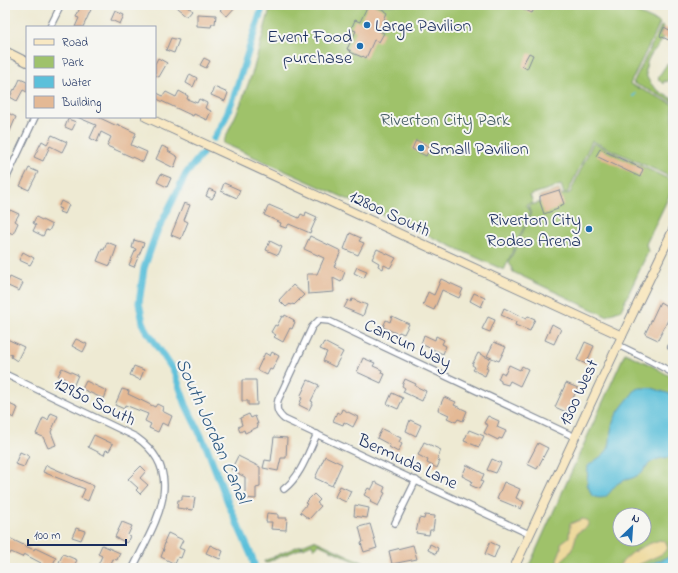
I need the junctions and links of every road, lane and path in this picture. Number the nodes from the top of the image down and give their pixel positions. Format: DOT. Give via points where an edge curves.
graph roads {
  1 [pos="61,5"];
  2 [pos="50,26"];
  3 [pos="5,51"];
  4 [pos="26,62"];
  5 [pos="35,118"];
  6 [pos="148,118"];
  7 [pos="5,181"];
  8 [pos="673,230"];
  9 [pos="622,336"];
  10 [pos="618,345"];
  11 [pos="673,373"];
  12 [pos="5,374"];
  13 [pos="277,411"];
  14 [pos="317,434"];
  15 [pos="576,437"];
  16 [pos="416,480"];
  17 [pos="284,489"];
  18 [pos="395,524"];
  19 [pos="529,534"];
  20 [pos="133,568"];
  21 [pos="514,568"];
  1 -- 2 [label="street"];
  3 -- 4 [label="street"];
  5 -- 7 [label="street"];
  6 -- 9 [label="street, 12800 South"];
  8 -- 9 [label="street, 1300 West"];
  9 -- 10 [label="street, 1300 West"];
  10 -- 11 [label="street"];
  10 -- 15 [label="street, 1300 West"];
  12 -- 20 [label="street, 12950 South" via="136,437 151,450 161,468 164,488 161,507"];
  13 -- 14 [label="street, Bermuda Lane" via="284,419"];
  13 -- 15 [label="street, Cancun Way" via="278,400 312,327 319,320 324,320"];
  14 -- 16 [label="street, Bermuda Lane"];
  14 -- 17 [label="street" via="297,477"];
  15 -- 19 [label="street, 1300 West"];
  16 -- 18 [label="street"];
  16 -- 19 [label="street, Bermuda Lane"];
  19 -- 21 [label="street, 1300 West"];
}
